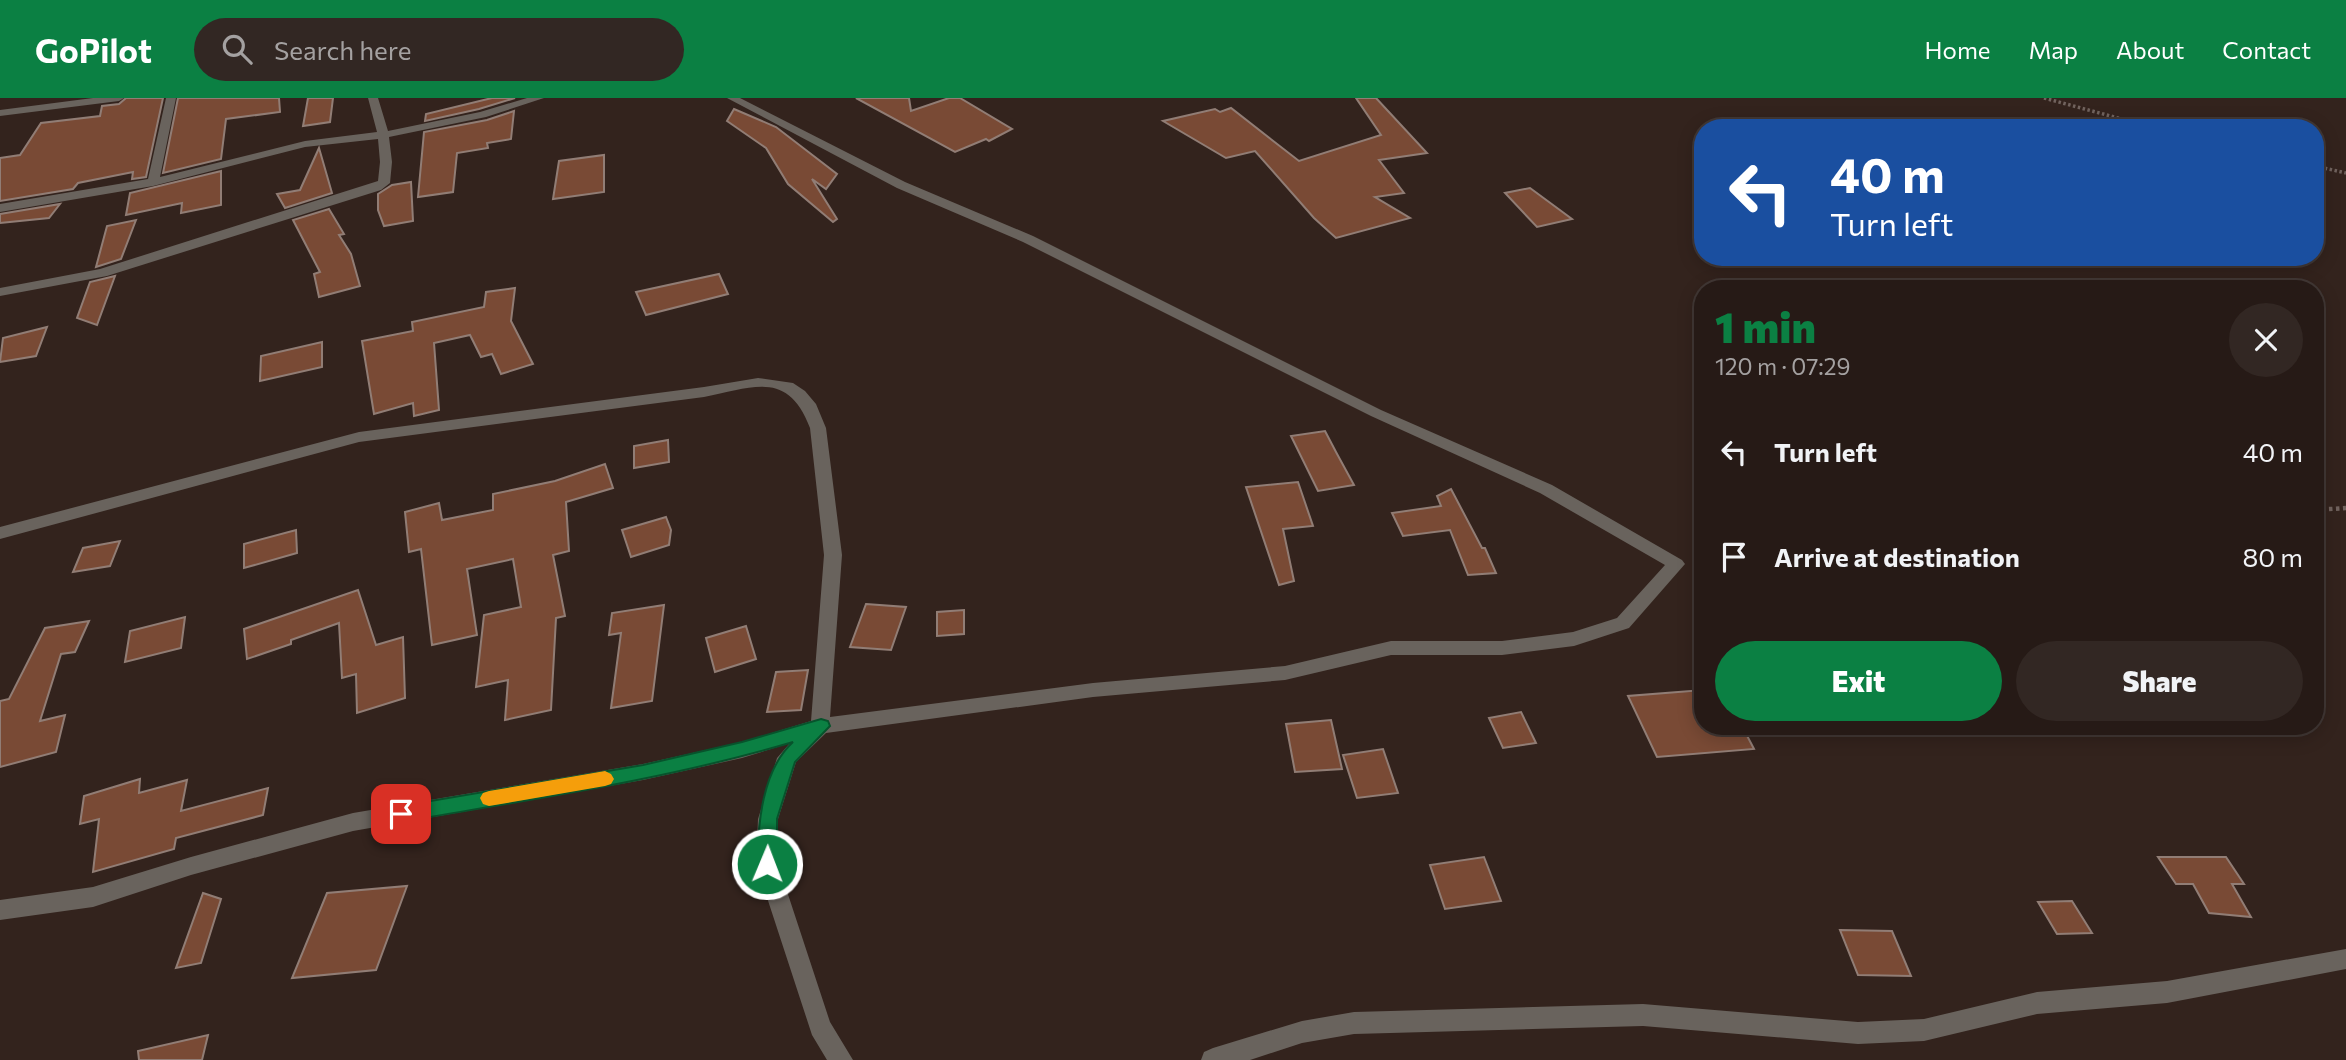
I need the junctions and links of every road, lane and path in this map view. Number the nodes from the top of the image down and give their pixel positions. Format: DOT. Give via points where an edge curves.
graph roads {
  1 [pos="119,98"];
  2 [pos="171,98"];
  3 [pos="373,98"];
  4 [pos="539,98"];
  5 [pos="732,98"];
  6 [pos="2044,98"];
  7 [pos="0,113"];
  8 [pos="2122,119"];
  9 [pos="384,135"];
  10 [pos="2324,168"];
  11 [pos="2346,173"];
  12 [pos="153,182"];
  13 [pos="0,208"];
  14 [pos="0,292"];
  15 [pos="2346,508"];
  16 [pos="2324,509"];
  17 [pos="0,533"];
  18 [pos="821,726"];
  19 [pos="0,910"];
  20 [pos="2346,959"];
  21 [pos="841,1060"];
  22 [pos="1213,1060"];
  1 -- 7 [label="street"];
  2 -- 12 [label="street"];
  3 -- 9 [label="street"];
  4 -- 9 [label="street"];
  5 -- 18 [label="street" via="901,185 1028,239 1376,413 1546,489 1676,564 1623,623 1574,639 1502,648 1391,648 1285,673 1093,690"];
  6 -- 8 [label="path"];
  9 -- 12 [label="street" via="305,144"];
  9 -- 14 [label="street" via="386,176 377,187 102,273"];
  10 -- 11 [label="path"];
  12 -- 13 [label="street"];
  15 -- 16 [label="path"];
  17 -- 18 [label="street" via="359,438 761,381 789,384 806,401 815,419 833,555"];
  18 -- 19 [label="street" via="643,772 353,822 93,897"];
  18 -- 21 [label="street" via="787,758 768,819 767,864 820,1027"];
  20 -- 22 [label="street" via="2167,992 2037,1003 1924,1030 1858,1033 1643,1015 1354,1023 1303,1032"];
}
